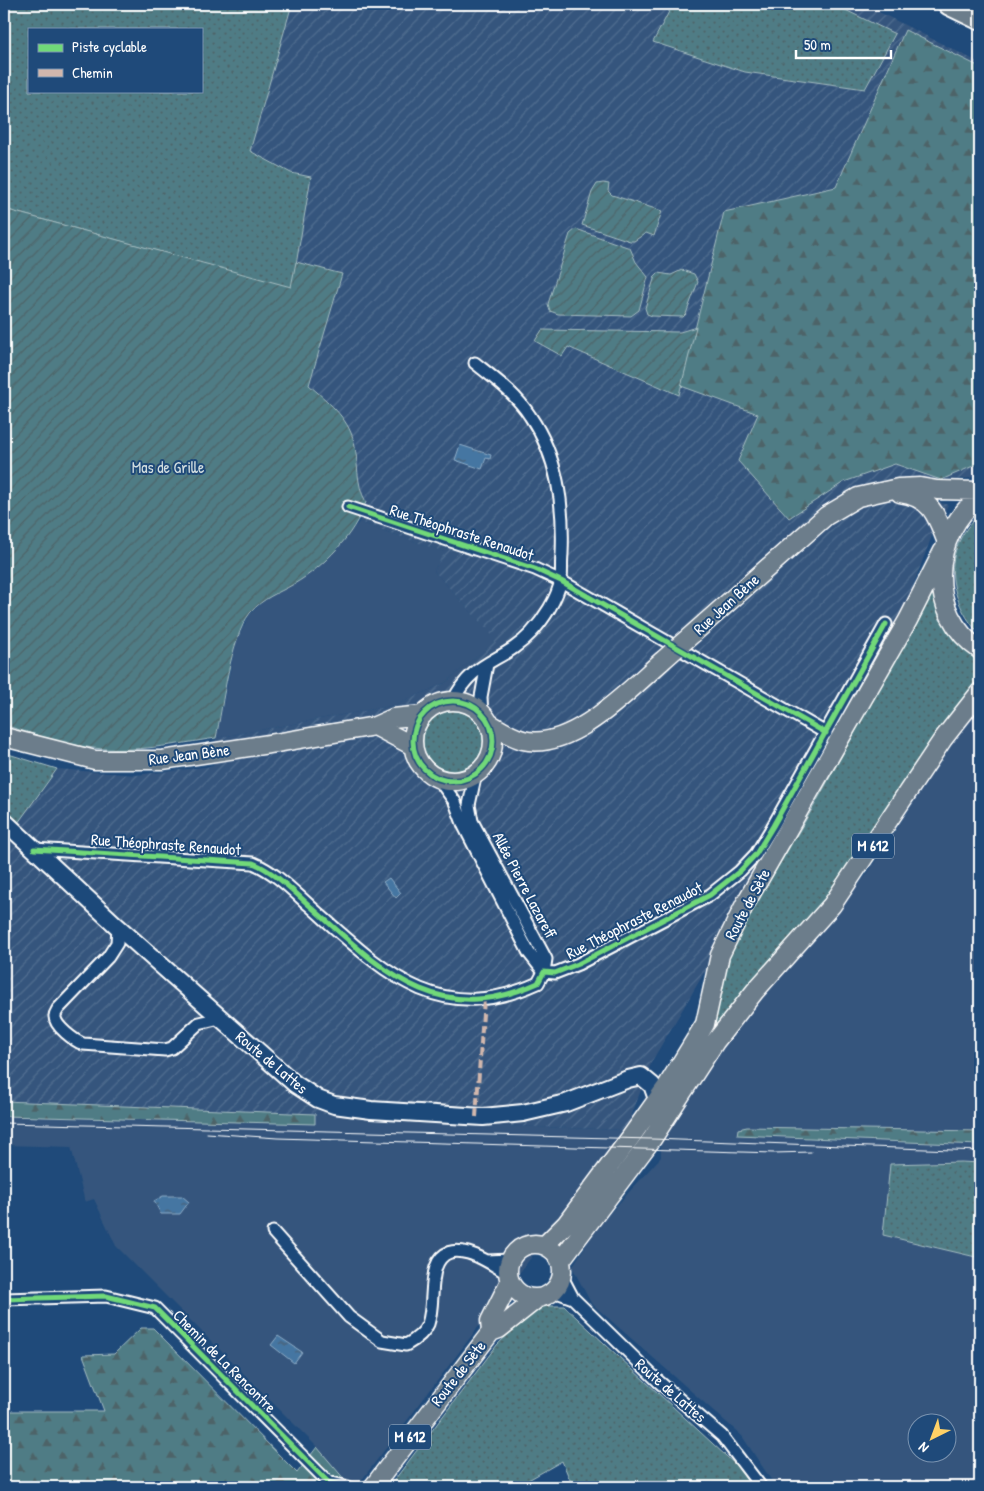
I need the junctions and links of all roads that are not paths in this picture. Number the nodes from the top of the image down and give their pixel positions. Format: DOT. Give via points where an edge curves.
graph roads {
  1 [pos="949,4"];
  2 [pos="980,18"];
  3 [pos="475,363"];
  4 [pos="980,491"];
  5 [pos="877,492"];
  6 [pos="980,497"];
  7 [pos="348,507"];
  8 [pos="944,546"];
  9 [pos="561,581"];
  10 [pos="886,624"];
  11 [pos="980,650"];
  12 [pos="487,664"];
  13 [pos="980,692"];
  14 [pos="453,701"];
  15 [pos="423,715"];
  16 [pos="485,718"];
  17 [pos="374,726"];
  18 [pos="826,733"];
  19 [pos="6,740"];
  20 [pos="524,740"];
  21 [pos="413,746"];
  22 [pos="490,757"];
  23 [pos="476,774"];
  24 [pos="437,777"];
  25 [pos="4,824"];
  26 [pos="480,846"];
  27 [pos="34,849"];
  28 [pos="118,926"];
  29 [pos="544,972"];
  30 [pos="220,1018"];
  31 [pos="657,1100"];
  32 [pos="273,1232"];
  33 [pos="544,1245"];
  34 [pos="509,1272"];
  35 [pos="554,1282"];
  36 [pos="574,1298"];
  37 [pos="4,1299"];
  38 [pos="491,1332"];
  39 [pos="348,1487"];
  40 [pos="373,1487"];
  41 [pos="761,1487"];
  1 -- 2 [label="highway"];
  3 -- 9 [label="street" via="506,388 531,416 553,464 561,498"];
  4 -- 5 [label="main road, Rue Jean Bène" via="920,487"];
  5 -- 8 [label="main road, Rue Jean Bène" via="914,495 930,507"];
  5 -- 20 [label="main road, Rue Jean Bène, bridge" via="858,497 826,516 705,624 580,728 543,740"];
  6 -- 8 [label="main road, Route de Sète" via="956,521"];
  7 -- 9 [label="street, Rue Théophraste Renaudot" via="535,569"];
  8 -- 11 [label="main road" via="940,577 945,602 956,625"];
  8 -- 31 [label="main road, Route de Sète" via="908,620 745,904 720,955 705,1024"];
  9 -- 12 [label="street" via="531,633"];
  9 -- 18 [label="street, Rue Théophraste Renaudot"];
  10 -- 18 [label="street, Rue Théophraste Renaudot"];
  12 -- 14 [label="street" via="470,675"];
  12 -- 16 [label="street" via="481,697"];
  13 -- 35 [label="main road, Route de Sète / M 612" via="943,739 832,905 721,1034"];
  14 -- 15 [label="main road" via="436,705"];
  14 -- 16 [label="main road" via="468,704"];
  15 -- 17 [label="main road, Rue Jean Bène" via="393,718"];
  15 -- 21 [label="main road" via="414,733"];
  16 -- 20 [label="main road"];
  16 -- 22 [label="main road" via="493,740"];
  17 -- 19 [label="main road, Rue Jean Bène" via="162,760 95,760"];
  17 -- 21 [label="main road"];
  18 -- 29 [label="street, Rue Théophraste Renaudot" via="756,854 725,885 578,964 555,974"];
  20 -- 22 [label="main road, Rue Jean Bène"];
  21 -- 24 [label="main road" via="421,765"];
  22 -- 23 [label="main road"];
  23 -- 24 [label="main road" via="450,781"];
  23 -- 26 [label="street, Allée Pierre Lazareff" via="469,812"];
  24 -- 26 [label="street, Allée Pierre Lazareff" via="455,802 464,826"];
  25 -- 27 [label="street, Route de Lattes"];
  26 -- 29 [label="street, Allée Pierre Lazareff" via="546,959"];
  27 -- 28 [label="street, Route de Lattes"];
  27 -- 29 [label="street, Rue Théophraste Renaudot" via="252,863 276,876 384,970 415,988 438,995 484,999 507,995 538,984"];
  28 -- 30 [label="street, Route de Lattes"];
  28 -- 30 [label="street" via="117,943 108,957 58,1008 55,1016 57,1023 77,1042 165,1050 172,1048 198,1023"];
  30 -- 31 [label="street, Route de Lattes" via="295,1084 334,1105 476,1118 500,1117 566,1103 641,1076 652,1085"];
  31 -- 33 [label="main road, Route de Sète" via="566,1224"];
  32 -- 34 [label="street" via="349,1317 382,1341 406,1345 420,1336 428,1324 436,1266 443,1257 456,1250 470,1252"];
  33 -- 34 [label="main road" via="526,1245 516,1251"];
  33 -- 35 [label="main road" via="557,1254"];
  34 -- 35 [label="main road" via="521,1294"];
  34 -- 38 [label="main road, Route de Sète / M 612" via="490,1320"];
  35 -- 36 [label="street, Route de Lattes"];
  35 -- 36 [label="street, Route de Lattes"];
  35 -- 38 [label="main road, Route de Sète / M 612" via="499,1329"];
  36 -- 41 [label="street, Route de Lattes" via="658,1381 722,1436"];
  37 -- 39 [label="street, Chemin de La Rencontre" via="106,1296 155,1308 328,1482"];
  38 -- 40 [label="main road, Route de Sète / M 612"];
}
